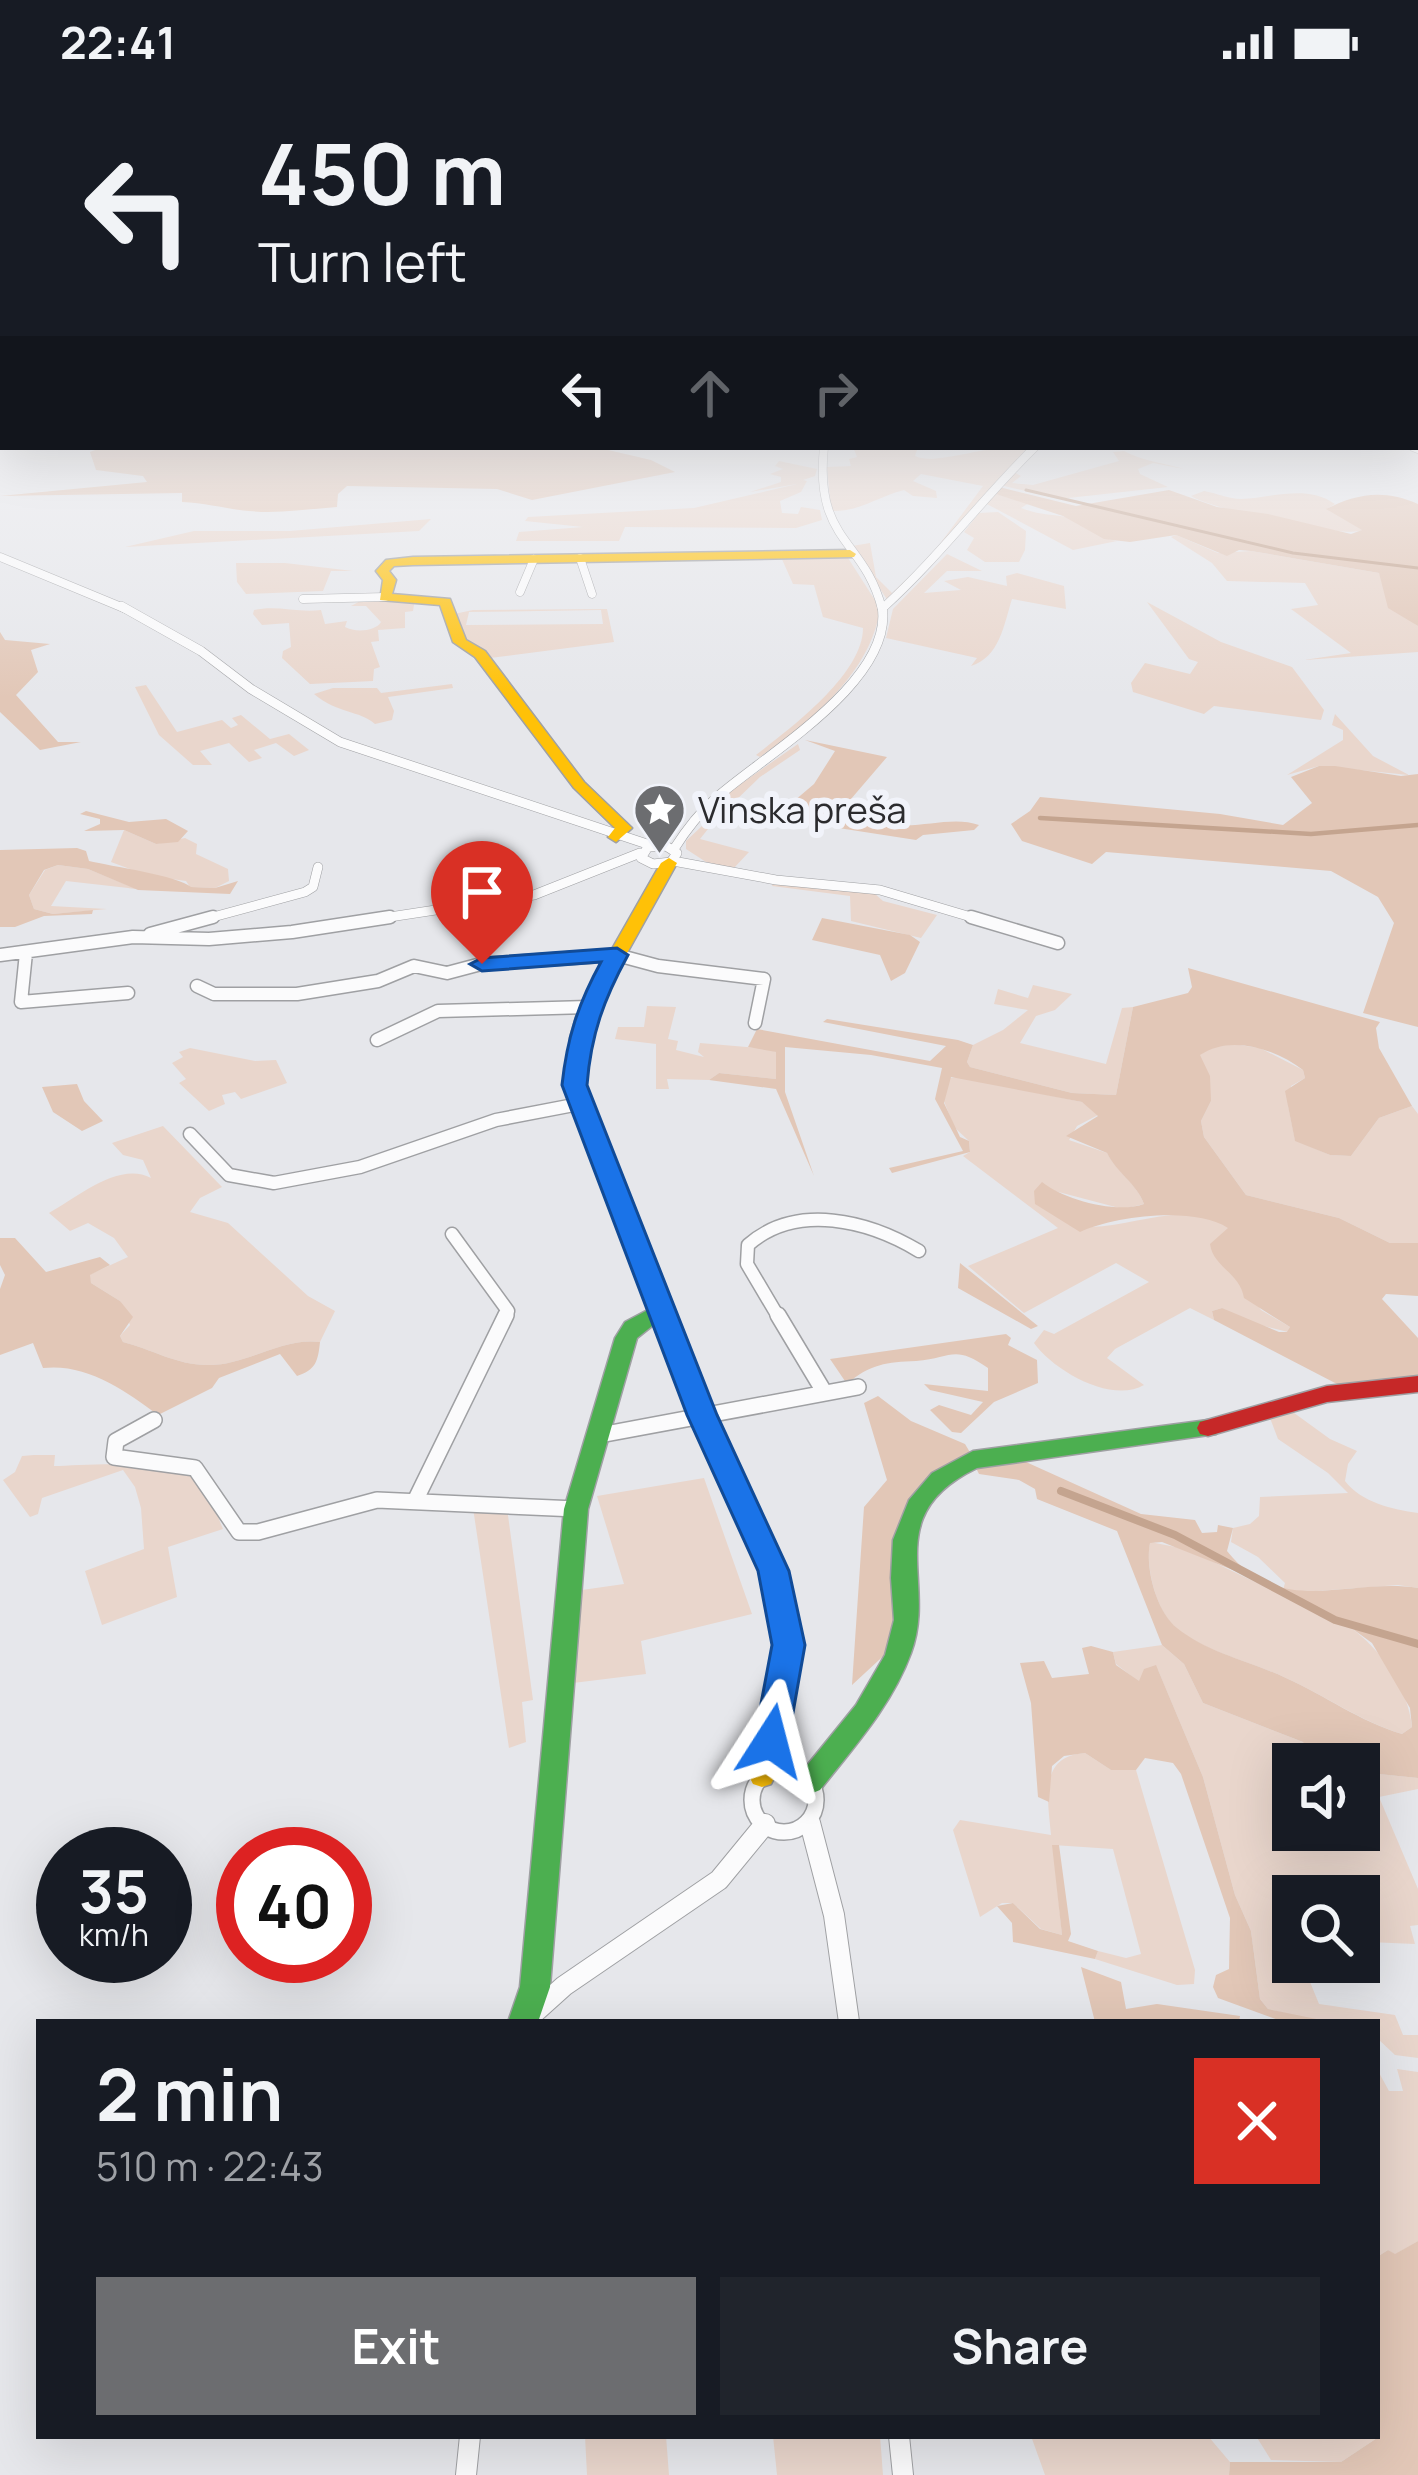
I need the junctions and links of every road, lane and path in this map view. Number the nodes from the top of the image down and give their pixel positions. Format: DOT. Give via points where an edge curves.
graph roads {
  1 [pos="824,476"];
  2 [pos="1005,476"];
  3 [pos="850,554"];
  4 [pos="0,557"];
  5 [pos="580,558"];
  6 [pos="534,559"];
  7 [pos="520,592"];
  8 [pos="592,594"];
  9 [pos="385,597"];
  10 [pos="303,598"];
  11 [pos="884,607"];
  12 [pos="619,838"];
  13 [pos="658,858"];
  14 [pos="318,867"];
  15 [pos="134,938"];
  16 [pos="1058,943"];
  17 [pos="26,953"];
  18 [pos="0,955"];
  19 [pos="617,955"];
  20 [pos="197,986"];
  21 [pos="128,993"];
  22 [pos="588,1007"];
  23 [pos="755,1023"];
  24 [pos="377,1040"];
  25 [pos="580,1104"];
  26 [pos="190,1134"];
  27 [pos="452,1234"];
  28 [pos="919,1250"];
  29 [pos="661,1310"];
  30 [pos="1418,1384"];
  31 [pos="858,1387"];
  32 [pos="823,1390"];
  33 [pos="702,1415"];
  34 [pos="154,1420"];
  35 [pos="599,1435"];
  36 [pos="415,1501"];
  37 [pos="576,1509"];
  38 [pos="771,1741"];
  39 [pos="762,1776"];
  40 [pos="801,1777"];
  41 [pos="809,1820"];
  42 [pos="765,1824"];
  43 [pos="788,1830"];
  44 [pos="816,1854"];
  45 [pos="524,2019"];
  46 [pos="526,2019"];
  47 [pos="849,2019"];
  48 [pos="470,2439"];
  49 [pos="898,2439"];
  50 [pos="466,2475"];
  51 [pos="903,2475"];
  1 -- 3 [label="street" via="824,503"];
  2 -- 11 [label="street" via="936,560"];
  3 -- 5 [label="street"];
  3 -- 11 [label="street"];
  4 -- 12 [label="street" via="137,615 340,742"];
  5 -- 6 [label="street"];
  5 -- 8 [label="street"];
  6 -- 7 [label="street"];
  6 -- 9 [label="street" via="390,563 382,571 390,580"];
  9 -- 10 [label="street"];
  9 -- 12 [label="street" via="446,602 460,642 480,654 579,785 624,827"];
  11 -- 13 [label="street" via="873,650 829,707 721,791"];
  12 -- 13 [label="street"];
  13 -- 15 [label="street" via="534,895 292,932"];
  13 -- 16 [label="street" via="880,890"];
  13 -- 19 [label="street"];
  14 -- 15 [label="street" via="305,892"];
  15 -- 17 [label="street"];
  17 -- 18 [label="street"];
  17 -- 21 [label="street" via="21,1002"];
  19 -- 20 [label="street" via="447,973 414,966 378,981 297,994 214,994"];
  19 -- 22 [label="street"];
  19 -- 23 [label="street" via="764,979"];
  22 -- 24 [label="street" via="438,1011"];
  22 -- 25 [label="street" via="576,1064"];
  25 -- 26 [label="street" via="288,1182 221,1172"];
  25 -- 29 [label="street"];
  27 -- 36 [label="street" via="508,1311"];
  28 -- 32 [label="street" via="880,1228 825,1221 782,1226 748,1245 747,1264"];
  29 -- 33 [label="street"];
  29 -- 35 [label="street" via="626,1338"];
  30 -- 40 [label="street" via="1327,1394 1221,1426 947,1470 910,1514 902,1562 907,1630 877,1699"];
  31 -- 32 [label="street"];
  32 -- 33 [label="street"];
  33 -- 35 [label="street"];
  33 -- 38 [label="street" via="763,1544 785,1612 788,1645"];
  34 -- 36 [label="street" via="116,1441 114,1457 195,1468 239,1532 377,1500"];
  35 -- 37 [label="street"];
  36 -- 37 [label="street"];
  37 -- 45 [label="street" via="535,1987"];
  38 -- 39 [label="street"];
  38 -- 40 [label="street"];
  39 -- 40 [label="street"];
  39 -- 42 [label="street" via="749,1800"];
  40 -- 41 [label="street" via="818,1800"];
  41 -- 43 [label="street"];
  41 -- 44 [label="street"];
  42 -- 43 [label="street"];
  42 -- 46 [label="street" via="718,1880"];
  43 -- 44 [label="street"];
  44 -- 47 [label="street"];
  48 -- 50 [label="street"];
  49 -- 51 [label="street"];
}
